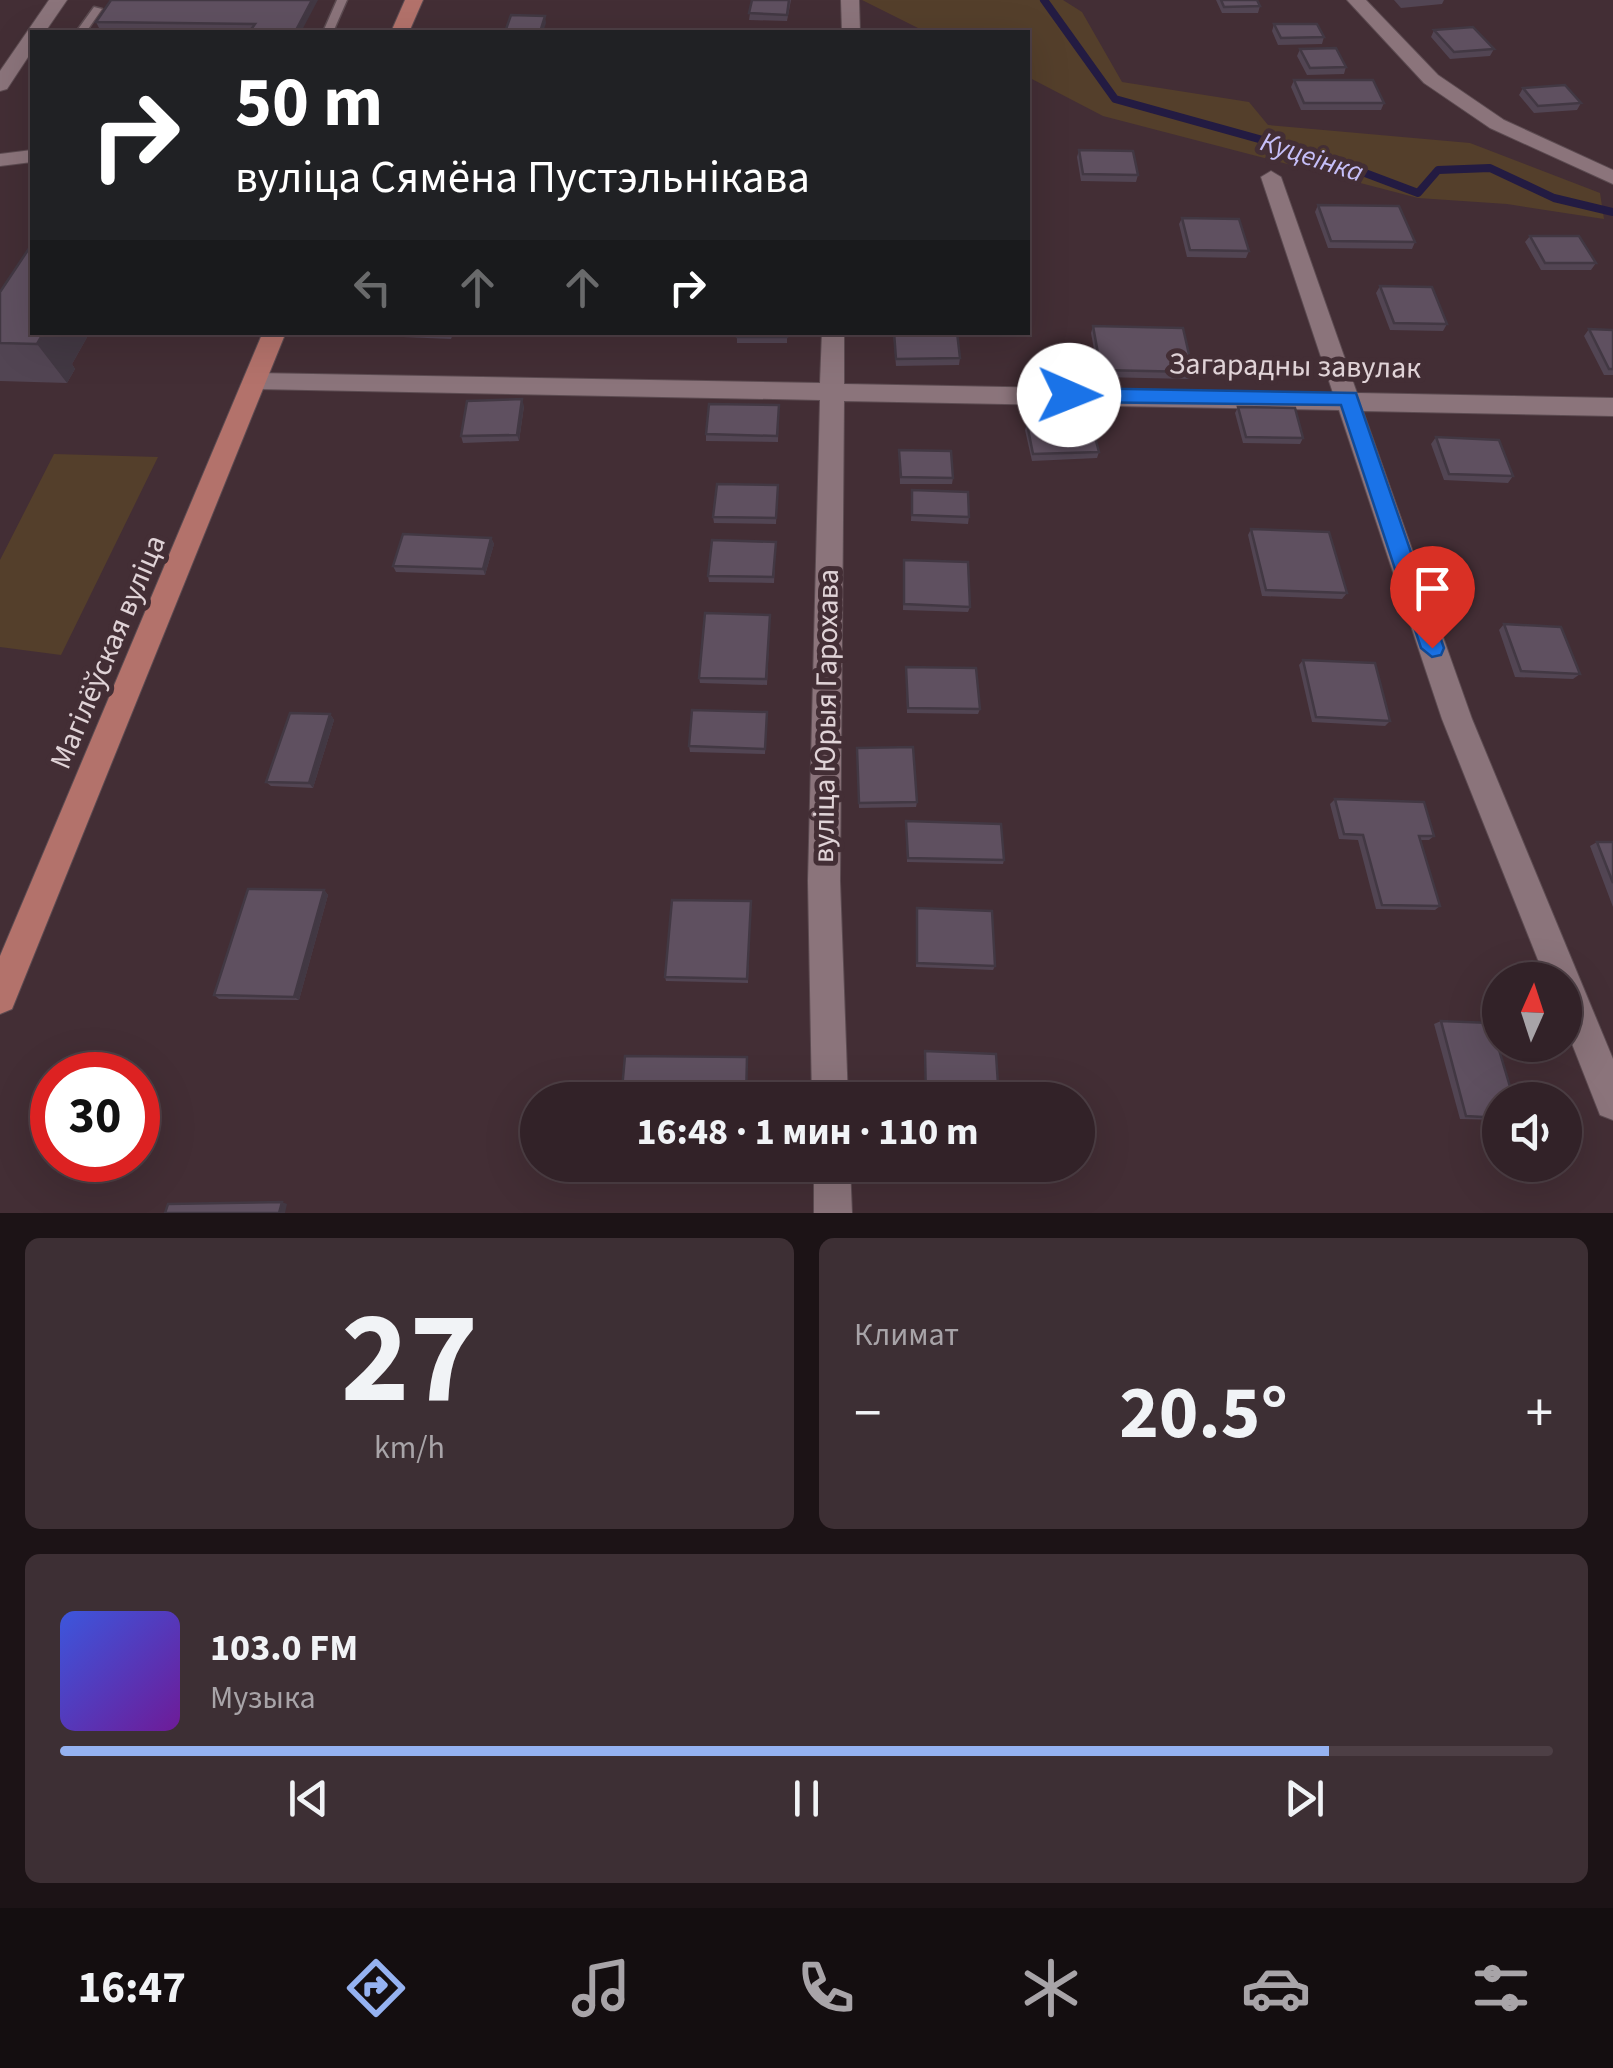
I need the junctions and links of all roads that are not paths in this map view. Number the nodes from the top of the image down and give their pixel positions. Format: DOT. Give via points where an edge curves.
graph roads {
  1 [pos="58,0"];
  2 [pos="342,0"];
  3 [pos="414,0"];
  4 [pos="1356,0"];
  5 [pos="851,2"];
  6 [pos="97,9"];
  7 [pos="37,30"];
  8 [pos="81,30"];
  9 [pos="329,30"];
  10 [pos="401,30"];
  11 [pos="850,30"];
  12 [pos="25,59"];
  13 [pos="0,85"];
  14 [pos="30,156"];
  15 [pos="0,160"];
  16 [pos="1271,177"];
  17 [pos="1613,178"];
  18 [pos="274,335"];
  19 [pos="833,335"];
  20 [pos="256,380"];
  21 [pos="830,392"];
  22 [pos="1348,398"];
  23 [pos="1613,407"];
  24 [pos="1556,962"];
  25 [pos="0,997"];
  26 [pos="1582,1026"];
  27 [pos="830,1082"];
  28 [pos="1613,1102"];
  29 [pos="832,1182"];
  30 [pos="833,1213"];
  1 -- 7 [label="street"];
  2 -- 9 [label="lane"];
  3 -- 10 [label="main road"];
  4 -- 17 [label="street" via="1444,88 1496,124"];
  5 -- 11 [label="street"];
  6 -- 8 [label="lane"];
  12 -- 13 [label="street"];
  14 -- 15 [label="street"];
  16 -- 22 [label="street"];
  18 -- 20 [label="main road, Магілёўская вуліца"];
  19 -- 21 [label="street, вуліца Юрыя Гарохава"];
  20 -- 21 [label="street, Загарадны завулак"];
  20 -- 25 [label="main road, Магілёўская вуліца"];
  21 -- 22 [label="street, Загарадны завулак"];
  21 -- 27 [label="street, вуліца Юрыя Гарохава" via="824,882"];
  22 -- 23 [label="street, Загарадны завулак"];
  22 -- 24 [label="street" via="1456,719"];
  26 -- 28 [label="street"];
  29 -- 30 [label="street"];
}
